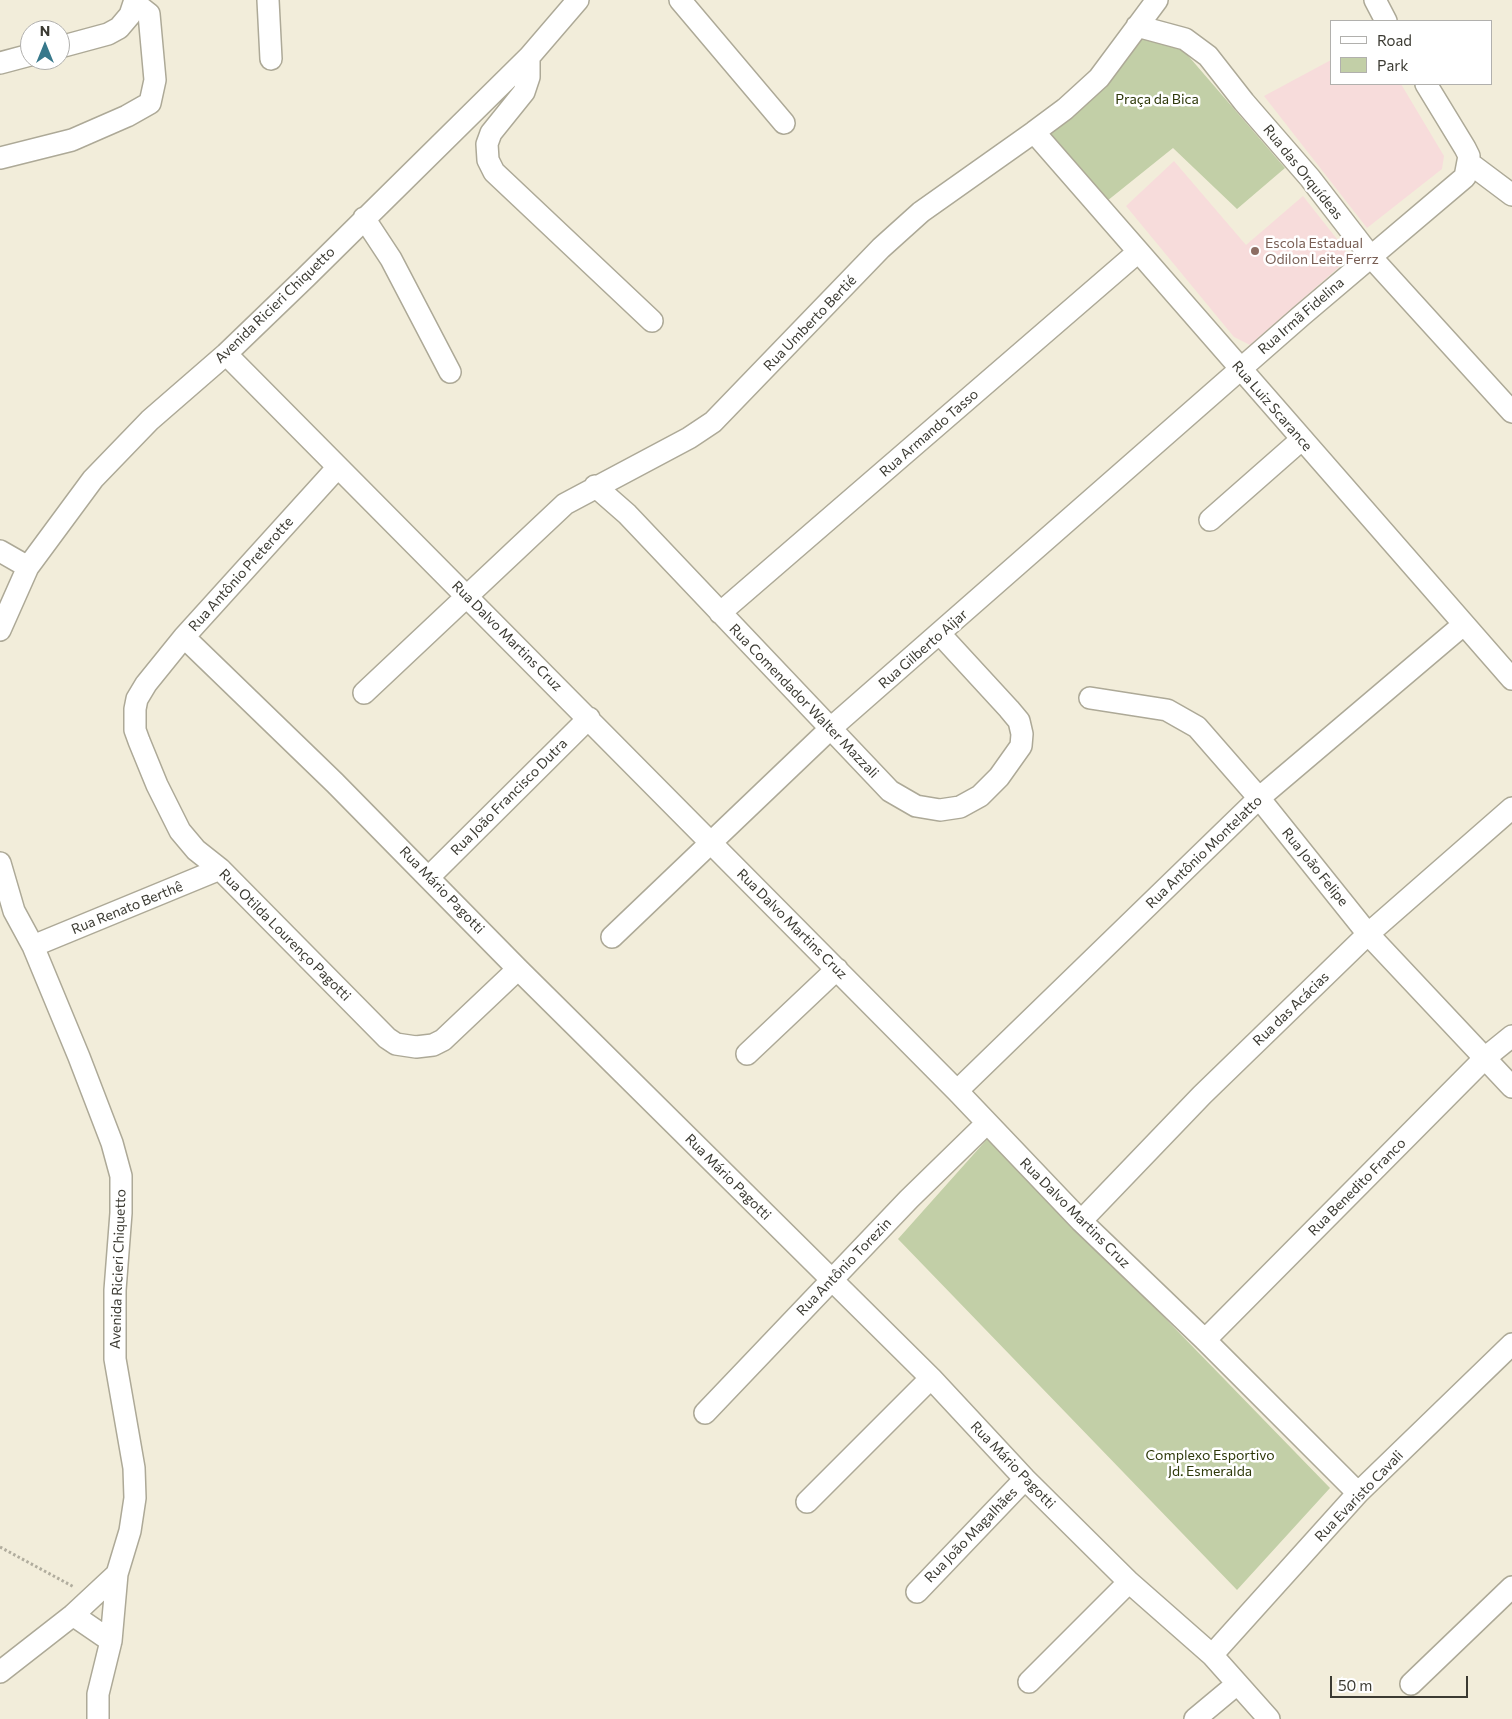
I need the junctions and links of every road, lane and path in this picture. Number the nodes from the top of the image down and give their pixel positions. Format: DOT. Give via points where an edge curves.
graph roads {
  1 [pos="268,0"];
  2 [pos="578,0"];
  3 [pos="680,0"];
  4 [pos="1157,0"];
  5 [pos="1375,0"];
  6 [pos="135,2"];
  7 [pos="1385,20"];
  8 [pos="1137,26"];
  9 [pos="70,44"];
  10 [pos="529,57"];
  11 [pos="20,58"];
  12 [pos="271,59"];
  13 [pos="0,63"];
  14 [pos="1427,85"];
  15 [pos="784,123"];
  16 [pos="1034,132"];
  17 [pos="0,158"];
  18 [pos="1468,162"];
  19 [pos="1512,195"];
  20 [pos="364,218"];
  21 [pos="1138,252"];
  22 [pos="1371,257"];
  23 [pos="652,321"];
  24 [pos="226,354"];
  25 [pos="1240,369"];
  26 [pos="450,372"];
  27 [pos="1512,412"];
  28 [pos="1301,440"];
  29 [pos="338,467"];
  30 [pos="595,486"];
  31 [pos="1210,520"];
  32 [pos="3,556"];
  33 [pos="28,567"];
  34 [pos="466,596"];
  35 [pos="720,613"];
  36 [pos="1463,625"];
  37 [pos="0,630"];
  38 [pos="940,634"];
  39 [pos="184,637"];
  40 [pos="1512,679"];
  41 [pos="146,684"];
  42 [pos="364,693"];
  43 [pos="1090,698"];
  44 [pos="589,718"];
  45 [pos="832,728"];
  46 [pos="1259,798"];
  47 [pos="1512,808"];
  48 [pos="712,842"];
  49 [pos="0,862"];
  50 [pos="220,869"];
  51 [pos="429,877"];
  52 [pos="1368,934"];
  53 [pos="612,937"];
  54 [pos="33,946"];
  55 [pos="518,969"];
  56 [pos="836,969"];
  57 [pos="1512,1036"];
  58 [pos="747,1054"];
  59 [pos="1486,1057"];
  60 [pos="1512,1087"];
  61 [pos="957,1091"];
  62 [pos="987,1124"];
  63 [pos="1081,1221"];
  64 [pos="832,1281"];
  65 [pos="1205,1340"];
  66 [pos="1512,1344"];
  67 [pos="931,1378"];
  68 [pos="704,1413"];
  69 [pos="1025,1479"];
  70 [pos="1358,1493"];
  71 [pos="807,1502"];
  72 [pos="0,1547"];
  73 [pos="117,1574"];
  74 [pos="1129,1582"];
  75 [pos="1512,1587"];
  76 [pos="917,1592"];
  77 [pos="93,1597"];
  78 [pos="73,1615"];
  79 [pos="111,1641"];
  80 [pos="1212,1654"];
  81 [pos="0,1672"];
  82 [pos="1029,1682"];
  83 [pos="1237,1684"];
  84 [pos="1411,1684"];
  85 [pos="98,1719"];
  86 [pos="1196,1719"];
  87 [pos="1269,1719"];
  1 -- 12 [label="street"];
  2 -- 10 [label="street, Avenida Ricieri Chiquetto"];
  3 -- 15 [label="street"];
  4 -- 8 [label="street, Rua Umberto Bertié"];
  5 -- 7 [label="street"];
  6 -- 9 [label="street" via="119,28"];
  6 -- 17 [label="street" via="149,14 155,80 150,103 72,140"];
  8 -- 16 [label="street, Rua Umberto Bertié" via="1099,78"];
  8 -- 22 [label="street, Rua das Orquídeas" via="1185,39 1208,56"];
  10 -- 20 [label="street, Avenida Ricieri Chiquetto"];
  10 -- 23 [label="street" via="529,77 524,92 491,132 487,144 488,160 494,172"];
  11 -- 13 [label="street"];
  14 -- 18 [label="street" via="1465,148"];
  16 -- 21 [label="street, Rua Luiz Scarance"];
  16 -- 30 [label="street, Rua Umberto Bertié" via="921,212 713,422 689,438"];
  18 -- 19 [label="street"];
  18 -- 22 [label="street, Rua Irmã Fidelina" via="1465,176 1459,183"];
  20 -- 24 [label="street, Avenida Ricieri Chiquetto"];
  20 -- 26 [label="street" via="391,258"];
  21 -- 25 [label="street, Rua Luiz Scarance"];
  21 -- 35 [label="street, Rua Armando Tasso"];
  22 -- 25 [label="street, Rua Irmã Fidelina"];
  22 -- 27 [label="street, Rua das Orquídeas"];
  24 -- 29 [label="street, Rua Dalvo Martins Cruz"];
  24 -- 33 [label="street, Avenida Ricieri Chiquetto" via="150,420 92,479"];
  25 -- 28 [label="street, Rua Luiz Scarance"];
  25 -- 38 [label="street, Rua Gilberto Aijar"];
  28 -- 31 [label="street"];
  28 -- 36 [label="street, Rua Luiz Scarance"];
  29 -- 34 [label="street, Rua Dalvo Martins Cruz"];
  29 -- 39 [label="street, Rua Antônio Preterotte"];
  30 -- 34 [label="street, Rua Umberto Bertié" via="565,504"];
  30 -- 35 [label="street, Rua Comendador Walter Mazzali" via="627,514"];
  32 -- 33 [label="street"];
  33 -- 37 [label="street, Avenida Ricieri Chiquetto"];
  34 -- 42 [label="street, Rua Umberto Bertié"];
  34 -- 44 [label="street, Rua Dalvo Martins Cruz"];
  35 -- 45 [label="street, Rua Comendador Walter Mazzali"];
  36 -- 40 [label="street, Rua Luiz Scarance"];
  36 -- 46 [label="street, Rua Antônio Montelatto"];
  38 -- 45 [label="street, Rua Gilberto Aijar"];
  38 -- 45 [label="street, Rua Comendador Walter Mazzali" via="1009,709 1022,734 1021,746 999,777 980,796 960,807 940,810 916,806 890,791"];
  39 -- 41 [label="street, Rua Antônio Preterotte"];
  39 -- 51 [label="street, Rua Mário Pagotti"];
  41 -- 50 [label="street, Rua Otilda Lourenço Pagotti" via="137,699 139,741 180,830 196,850"];
  43 -- 46 [label="street, Rua João Felipe" via="1167,710 1183,718 1197,727"];
  44 -- 48 [label="street, Rua Dalvo Martins Cruz"];
  44 -- 51 [label="street, Rua João Francisco Dutra"];
  45 -- 48 [label="street, Rua Gilberto Aijar"];
  46 -- 52 [label="street, Rua João Felipe"];
  46 -- 61 [label="street, Rua Antônio Montelatto"];
  47 -- 52 [label="street, Rua das Acácias"];
  48 -- 53 [label="street, Rua Gilberto Aijar"];
  48 -- 56 [label="street, Rua Dalvo Martins Cruz"];
  49 -- 54 [label="street, Avenida Ricieri Chiquetto" via="14,911"];
  50 -- 54 [label="street, Rua Renato Berthê"];
  50 -- 55 [label="street, Rua Otilda Lourenço Pagotti" via="396,1044 433,1046 443,1040"];
  51 -- 55 [label="street, Rua Mário Pagotti"];
  52 -- 59 [label="street, Rua João Felipe"];
  52 -- 63 [label="street, Rua das Acácias" via="1202,1095"];
  54 -- 73 [label="street, Avenida Ricieri Chiquetto" via="112,1143 121,1176 115,1359 134,1468 135,1498 130,1531"];
  55 -- 64 [label="street, Rua Mário Pagotti"];
  56 -- 58 [label="street"];
  56 -- 61 [label="street, Rua Dalvo Martins Cruz"];
  57 -- 59 [label="street, Rua Benedito Franco"];
  59 -- 60 [label="street, Rua João Felipe"];
  59 -- 65 [label="street, Rua Benedito Franco"];
  61 -- 62 [label="street, Rua Dalvo Martins Cruz"];
  62 -- 63 [label="street, Rua Dalvo Martins Cruz"];
  62 -- 64 [label="street, Rua Antônio Torezin" via="909,1199"];
  63 -- 65 [label="street, Rua Dalvo Martins Cruz"];
  64 -- 67 [label="street, Rua Mário Pagotti"];
  64 -- 68 [label="street, Rua Antônio Torezin"];
  65 -- 70 [label="street, Rua Dalvo Martins Cruz"];
  66 -- 70 [label="street, Rua Evaristo Cavali"];
  67 -- 69 [label="street, Rua Mário Pagotti"];
  67 -- 71 [label="street"];
  69 -- 74 [label="street, Rua Mário Pagotti"];
  69 -- 76 [label="street, Rua João Magalhães"];
  70 -- 80 [label="street, Rua Evaristo Cavali"];
  72 -- 77 [label="path"];
  73 -- 77 [label="street"];
  73 -- 79 [label="street, Avenida Ricieri Chiquetto"];
  74 -- 80 [label="street, Rua Mário Pagotti"];
  74 -- 82 [label="street"];
  75 -- 84 [label="street"];
  77 -- 78 [label="street"];
  78 -- 79 [label="street"];
  78 -- 81 [label="street"];
  79 -- 85 [label="street, Avenida Ricieri Chiquetto" via="98,1694"];
  80 -- 83 [label="street, Rua Mário Pagotti"];
  83 -- 86 [label="street"];
  83 -- 87 [label="street, Rua Mário Pagotti"];
}
